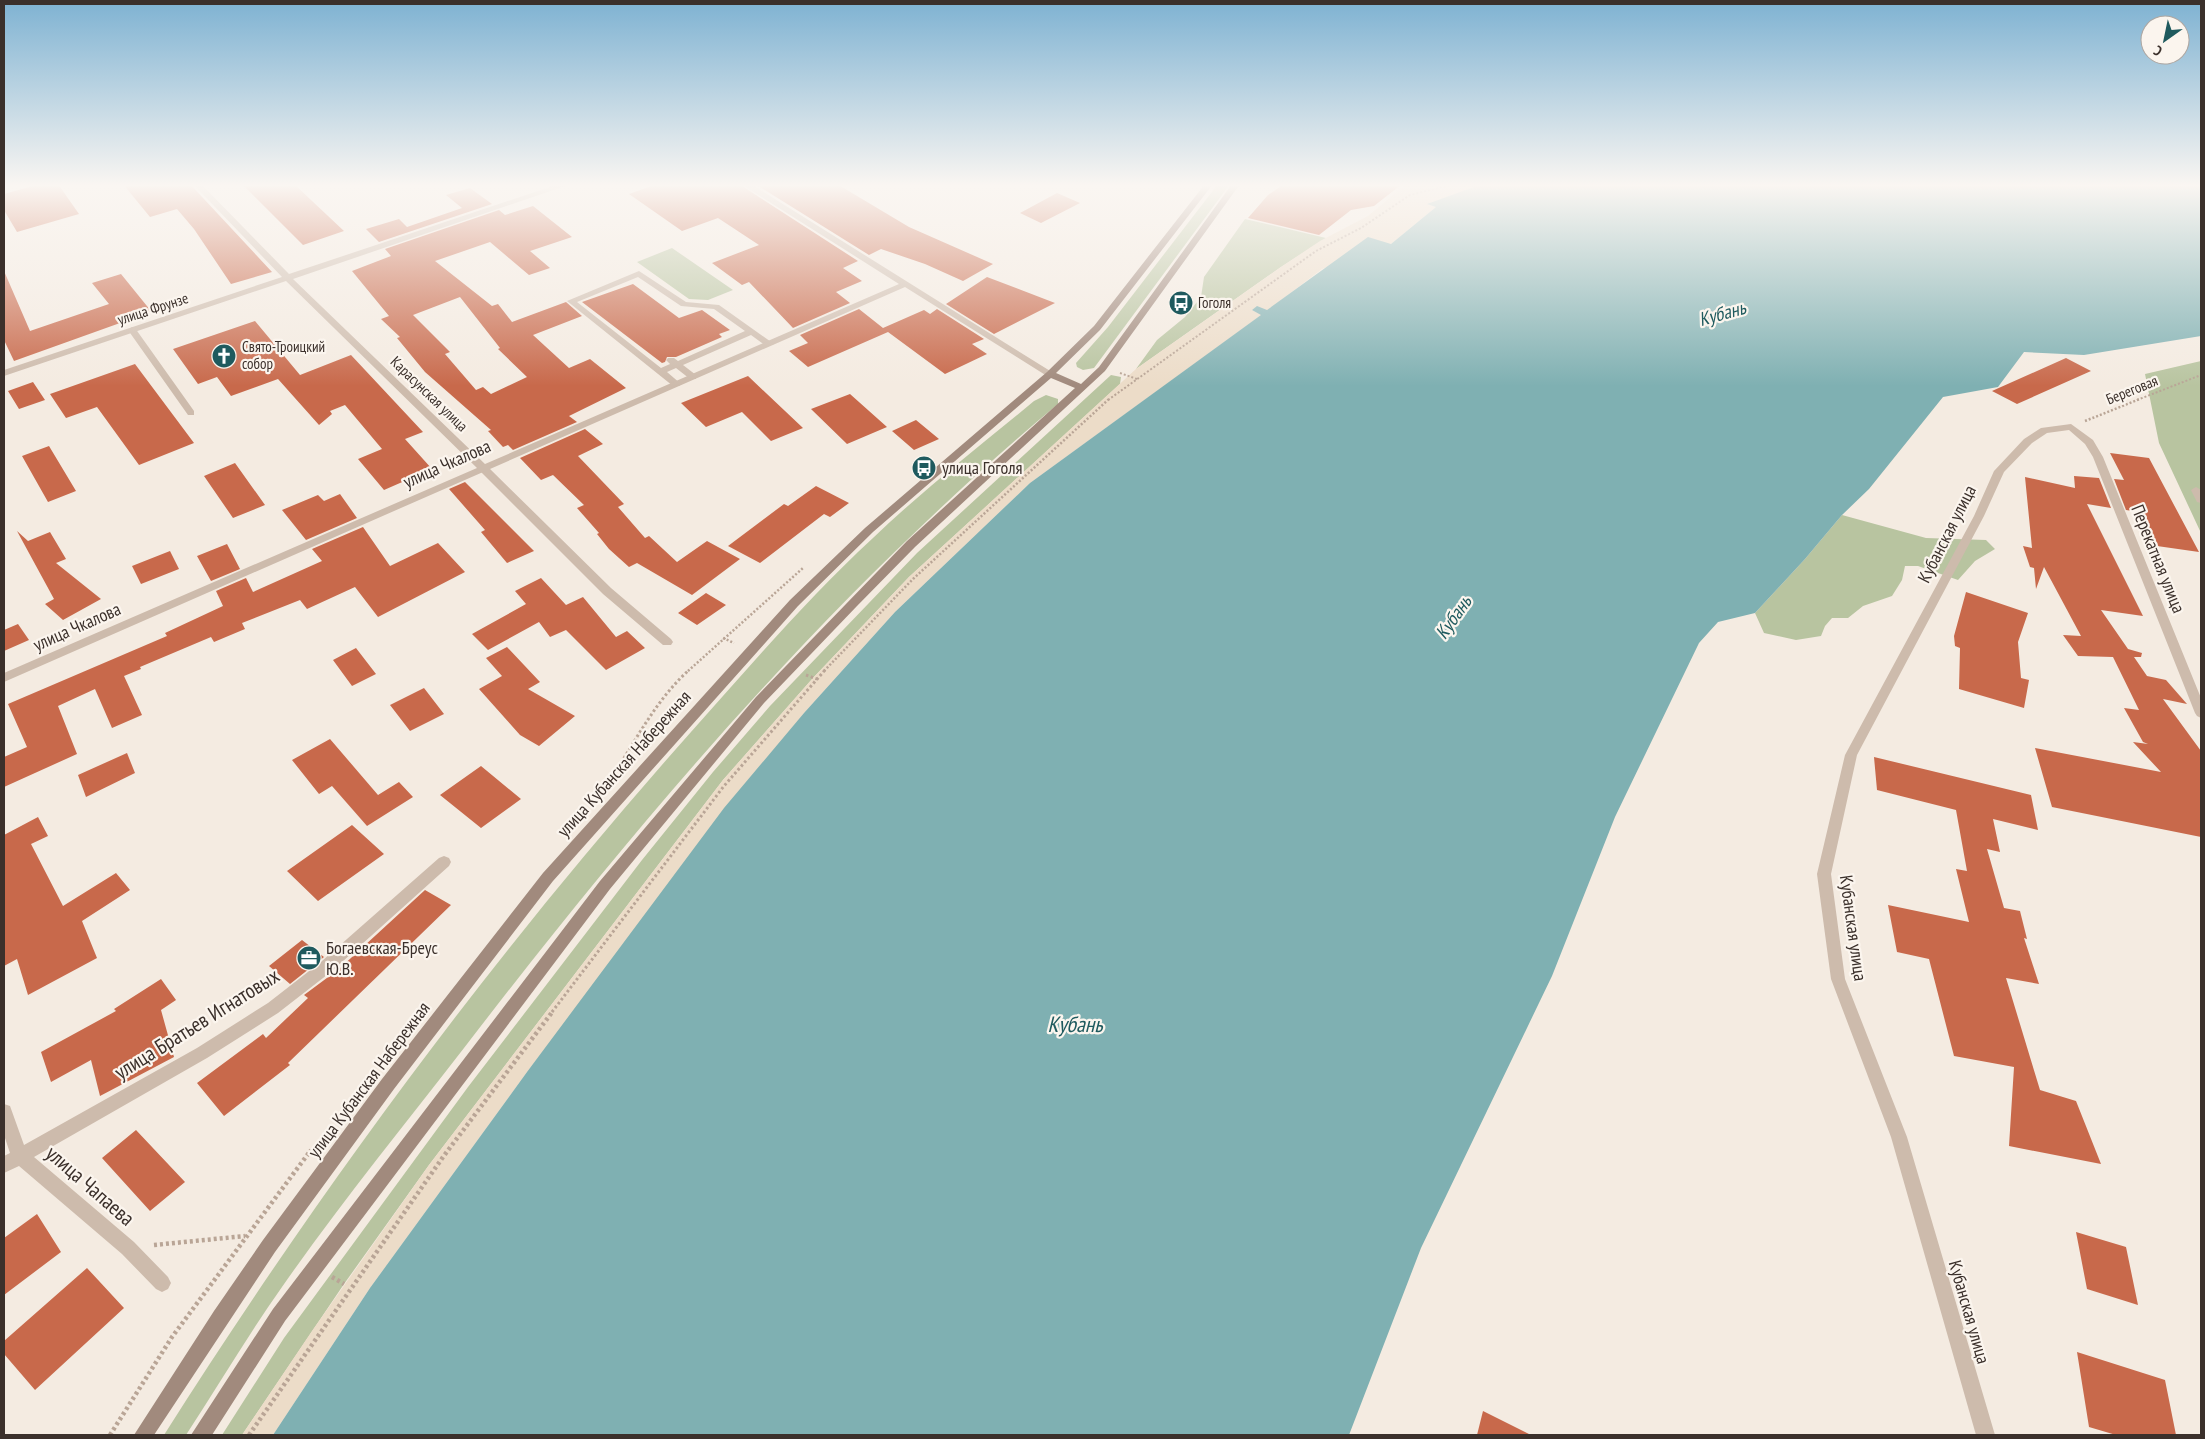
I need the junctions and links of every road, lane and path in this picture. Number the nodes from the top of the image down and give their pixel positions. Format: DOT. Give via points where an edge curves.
graph roads {
  1 [pos="262,251"];
  2 [pos="368,251"];
  3 [pos="853,251"];
  4 [pos="1157,251"];
  5 [pos="1188,251"];
  6 [pos="1316,251"];
  7 [pos="288,278"];
  8 [pos="906,284"];
  9 [pos="132,330"];
  10 [pos="751,332"];
  11 [pos="768,344"];
  12 [pos="673,362"];
  13 [pos="660,372"];
  14 [pos="4,373"];
  15 [pos="1050,374"];
  16 [pos="1127,374"];
  17 [pos="2201,375"];
  18 [pos="693,377"];
  19 [pos="1137,379"];
  20 [pos="676,384"];
  21 [pos="1083,388"];
  22 [pos="192,413"];
  23 [pos="2071,427"];
  24 [pos="483,468"];
  25 [pos="667,642"];
  26 [pos="4,678"];
  27 [pos="2201,713"];
  28 [pos="444,862"];
  29 [pos="4,1112"];
  30 [pos="19,1154"];
  31 [pos="4,1164"];
  32 [pos="128,1248"];
  33 [pos="162,1283"];
  34 [pos="110,1435"];
  35 [pos="143,1435"];
  36 [pos="202,1435"];
  37 [pos="249,1435"];
  38 [pos="1985,1435"];
  1 -- 7 [label="street, Карасунская улица"];
  2 -- 7 [label="street, улица Фрунзе"];
  3 -- 8 [label="street"];
  4 -- 15 [label="main road, улица Кубанская Набережная" via="1097,328"];
  5 -- 21 [label="main road" via="1121,345"];
  6 -- 19 [label="path"];
  7 -- 9 [label="street, улица Фрунзе"];
  7 -- 24 [label="street, Карасунская улица"];
  8 -- 11 [label="street, улица Чкалова"];
  8 -- 15 [label="street"];
  9 -- 14 [label="street, улица Фрунзе"];
  9 -- 22 [label="street"];
  10 -- 11 [label="street"];
  10 -- 12 [label="street"];
  10 -- 13 [label="street" via="716,307 680,302 639,274 570,301"];
  11 -- 18 [label="street, улица Чкалова"];
  12 -- 13 [label="street"];
  12 -- 18 [label="street"];
  13 -- 20 [label="street"];
  15 -- 21 [label="main road"];
  15 -- 35 [label="main road, улица Кубанская Набережная" via="869,530 794,603 548,877 388,1084 280,1231"];
  16 -- 19 [label="path"];
  17 -- 23 [label="path, Береговая"];
  18 -- 20 [label="street, улица Чкалова"];
  19 -- 37 [label="path" via="1077,425 913,579 815,679 724,786 467,1125"];
  20 -- 24 [label="street, улица Чкалова"];
  21 -- 36 [label="main road" via="912,544 760,700 605,886 470,1062 279,1315"];
  23 -- 27 [label="street, Перекатная улица" via="2089,442 2098,457"];
  23 -- 38 [label="street, Кубанская улица" via="2044,430 2028,441 1999,471 1979,516 1851,755 1824,874 1838,979 1899,1137"];
  24 -- 25 [label="street, Карасунская улица" via="607,591"];
  24 -- 26 [label="street, улица Чкалова"];
  28 -- 30 [label="street, улица Братьев Игнатовых" via="327,966 274,1008 202,1053"];
  29 -- 30 [label="street, улица Чапаева"];
  30 -- 31 [label="street, улица Братьев Игнатовых"];
  30 -- 32 [label="street, улица Чапаева"];
  32 -- 33 [label="street, улица Чапаева"];
  32 -- 34 [label="path" via="246,1236 172,1337"];
}
